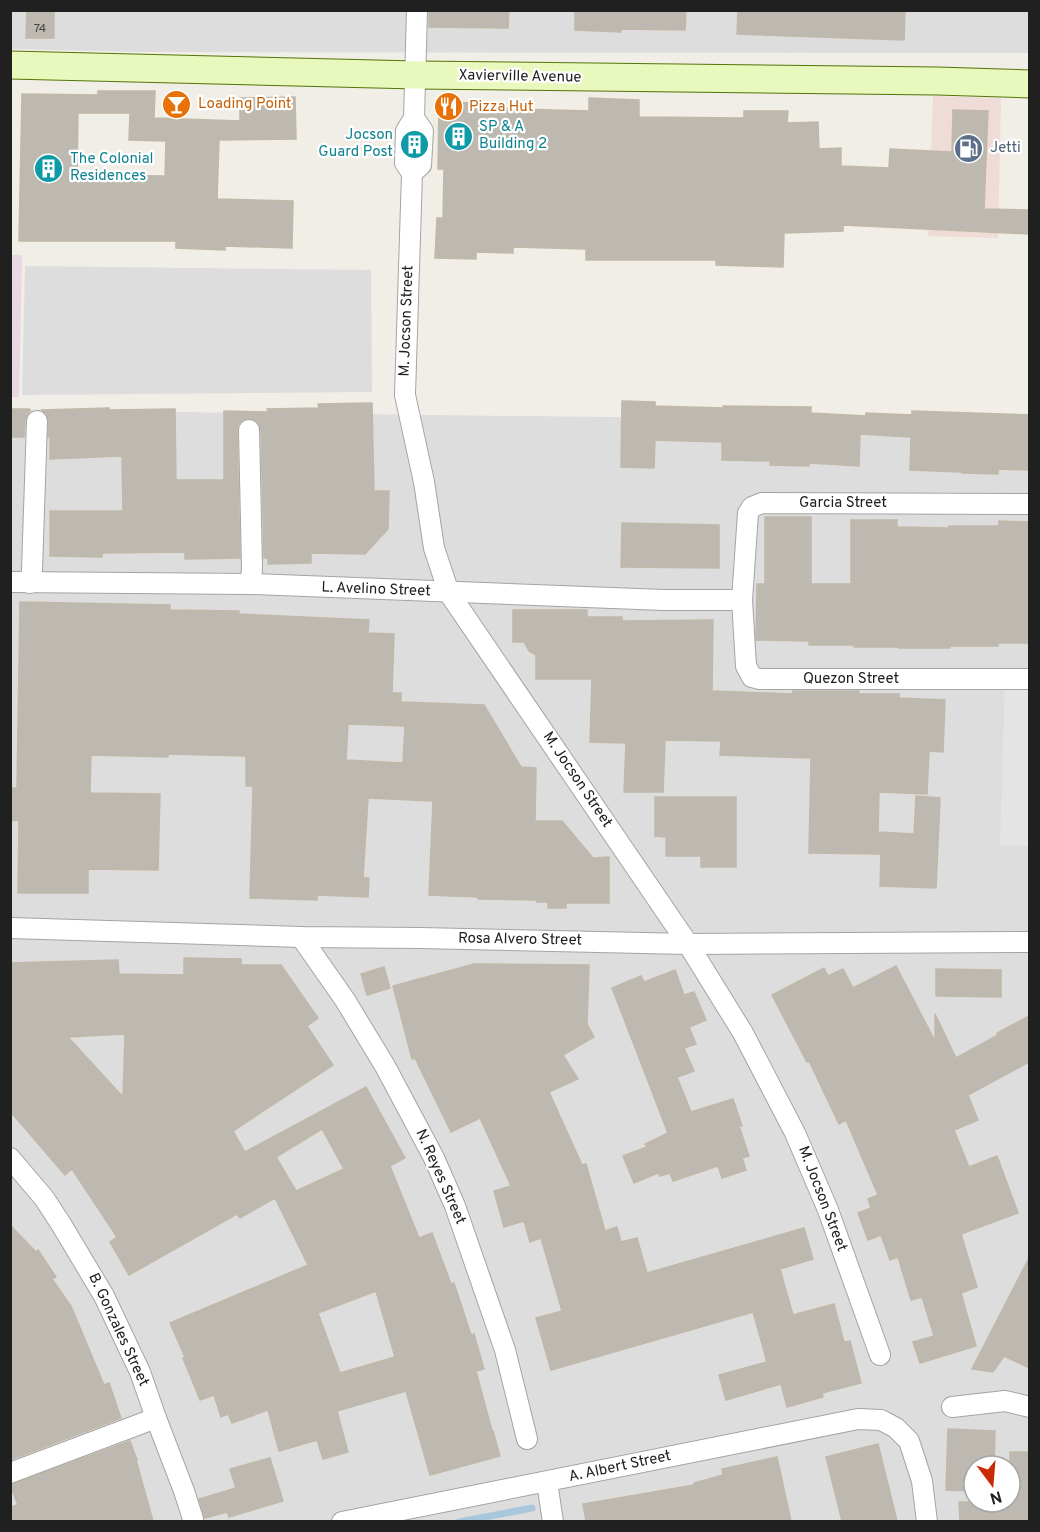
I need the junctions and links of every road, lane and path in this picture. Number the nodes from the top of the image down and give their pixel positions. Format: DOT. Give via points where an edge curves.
graph roads {
  1 [pos="417,10"];
  2 [pos="10,65"];
  3 [pos="416,75"];
  4 [pos="1029,84"];
  5 [pos="37,421"];
  6 [pos="249,430"];
  7 [pos="1029,504"];
  8 [pos="20,582"];
  9 [pos="251,584"];
  10 [pos="449,593"];
  11 [pos="742,600"];
  12 [pos="1029,679"];
  13 [pos="10,928"];
  14 [pos="300,937"];
  15 [pos="1029,942"];
  16 [pos="688,944"];
  17 [pos="10,1158"];
  18 [pos="880,1355"];
  19 [pos="952,1407"];
  20 [pos="1029,1407"];
  21 [pos="156,1418"];
  22 [pos="527,1439"];
  23 [pos="10,1473"];
  24 [pos="546,1482"];
  25 [pos="193,1520"];
  26 [pos="342,1521"];
  27 [pos="553,1521"];
  28 [pos="927,1521"];
  1 -- 3 [label="street, M. Jocson Street"];
  2 -- 3 [label="main road, Xavierville Avenue"];
  3 -- 4 [label="main road, Xavierville Avenue"];
  3 -- 10 [label="street, M. Jocson Street" via="414,118 406,131 405,163 412,172 405,395 434,548"];
  5 -- 8 [label="street" via="32,570"];
  6 -- 9 [label="street"];
  7 -- 11 [label="street, Garcia Street" via="762,503 748,513"];
  8 -- 9 [label="street, L. Avelino Street"];
  9 -- 10 [label="street, L. Avelino Street"];
  10 -- 11 [label="street, L. Avelino Street"];
  10 -- 16 [label="street, M. Jocson Street"];
  11 -- 12 [label="street, Quezon Street" via="746,666 752,677"];
  13 -- 14 [label="street, Rosa Alvero Street"];
  14 -- 16 [label="street, Rosa Alvero Street"];
  14 -- 22 [label="street, N. Reyes Street" via="385,1066 438,1168 505,1350"];
  15 -- 16 [label="street, Rosa Alvero Street"];
  16 -- 18 [label="street, M. Jocson Street" via="743,1033 795,1133 828,1210"];
  17 -- 21 [label="street, B. Gonzales Street" via="62,1224 104,1296 140,1372"];
  19 -- 20 [label="street" via="1005,1401"];
  21 -- 23 [label="street"];
  21 -- 25 [label="street, B. Gonzales Street"];
  24 -- 26 [label="street, A. Albert Street"];
  24 -- 27 [label="street"];
  24 -- 28 [label="street, A. Albert Street" via="858,1419 881,1420 909,1441 922,1481"];
}
